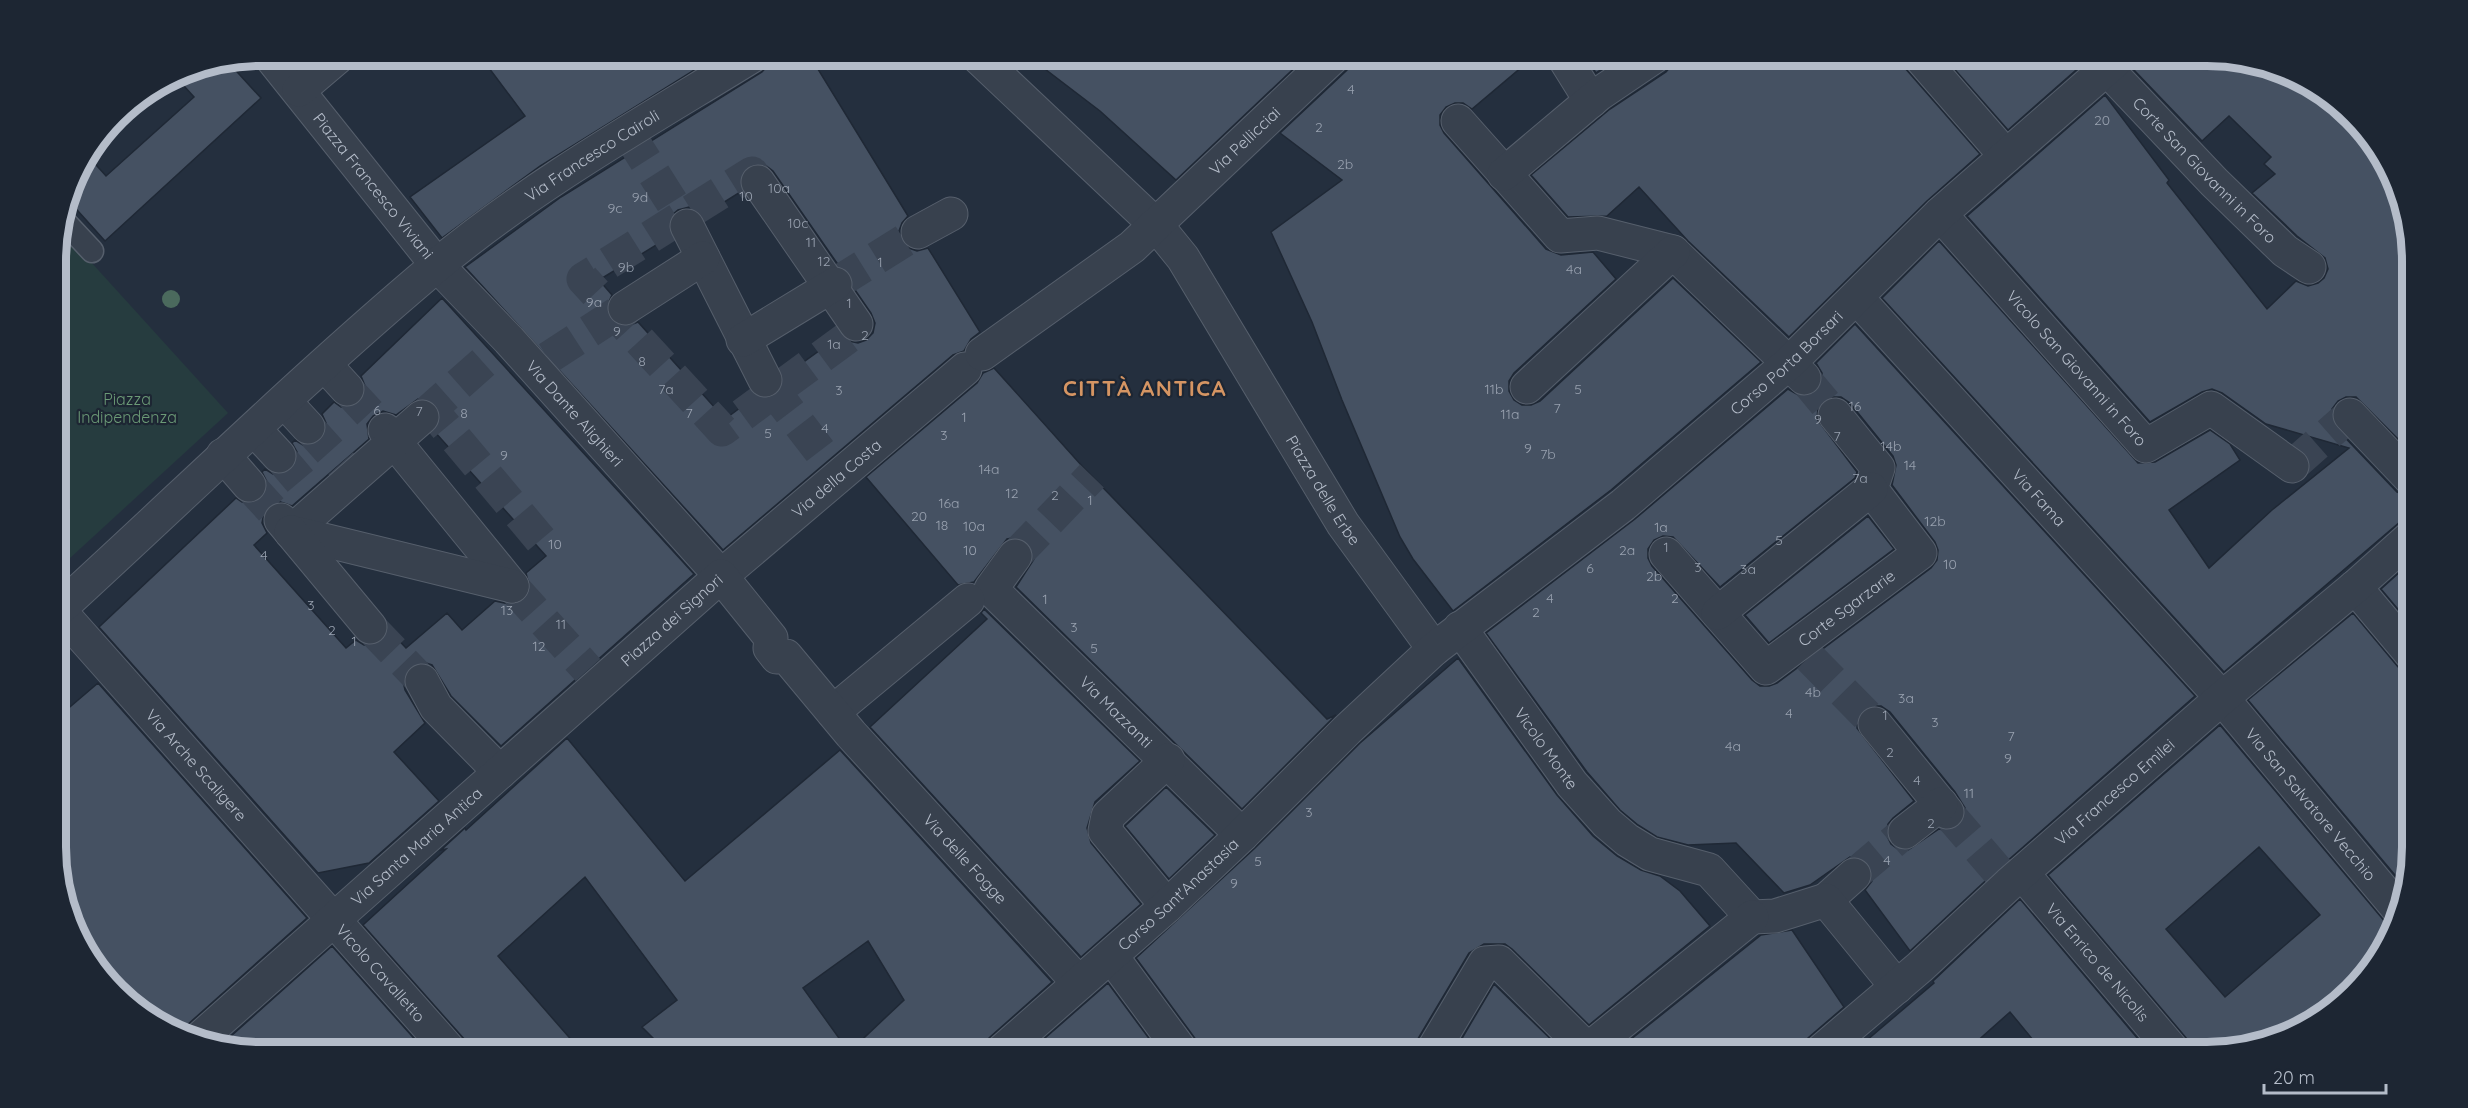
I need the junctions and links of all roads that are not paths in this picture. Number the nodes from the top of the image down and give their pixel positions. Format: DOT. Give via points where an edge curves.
graph roads {
  1 [pos="279,66"];
  2 [pos="327,66"];
  3 [pos="736,66"];
  4 [pos="988,66"];
  5 [pos="1323,66"];
  6 [pos="1571,66"];
  7 [pos="1640,66"];
  8 [pos="1928,66"];
  9 [pos="2109,66"];
  10 [pos="2117,66"];
  11 [pos="299,90"];
  12 [pos="1595,97"];
  13 [pos="1458,122"];
  14 [pos="2006,156"];
  15 [pos="1508,178"];
  16 [pos="758,182"];
  17 [pos="951,214"];
  18 [pos="1940,214"];
  19 [pos="687,226"];
  20 [pos="1157,226"];
  21 [pos="70,227"];
  22 [pos="918,232"];
  23 [pos="92,251"];
  24 [pos="1673,252"];
  25 [pos="703,258"];
  26 [pos="437,266"];
  27 [pos="2309,267"];
  28 [pos="833,285"];
  29 [pos="1857,298"];
  30 [pos="625,308"];
  31 [pos="856,324"];
  32 [pos="743,340"];
  33 [pos="325,365"];
  34 [pos="1797,370"];
  35 [pos="772,379"];
  36 [pos="1527,387"];
  37 [pos="347,389"];
  38 [pos="284,401"];
  39 [pos="1834,415"];
  40 [pos="2350,415"];
  41 [pos="422,417"];
  42 [pos="308,427"];
  43 [pos="254,429"];
  44 [pos="389,435"];
  45 [pos="223,455"];
  46 [pos="279,456"];
  47 [pos="2292,466"];
  48 [pos="2402,470"];
  49 [pos="249,485"];
  50 [pos="1871,489"];
  51 [pos="286,526"];
  52 [pos="2402,545"];
  53 [pos="1666,554"];
  54 [pos="1015,556"];
  55 [pos="715,571"];
  56 [pos="2355,587"];
  57 [pos="980,594"];
  58 [pos="66,601"];
  59 [pos="1718,613"];
  60 [pos="66,619"];
  61 [pos="370,627"];
  62 [pos="1460,628"];
  63 [pos="2402,643"];
  64 [pos="1434,649"];
  65 [pos="422,681"];
  66 [pos="2222,698"];
  67 [pos="555,722"];
  68 [pos="842,723"];
  69 [pos="1875,724"];
  70 [pos="1168,760"];
  71 [pos="500,772"];
  72 [pos="1905,832"];
  73 [pos="1242,835"];
  74 [pos="2022,873"];
  75 [pos="1854,875"];
  76 [pos="1826,900"];
  77 [pos="2394,903"];
  78 [pos="1167,906"];
  79 [pos="1752,917"];
  80 [pos="334,921"];
  81 [pos="1112,957"];
  82 [pos="1079,983"];
  83 [pos="1897,987"];
  84 [pos="205,1034"];
  85 [pos="442,1042"];
  86 [pos="1012,1042"];
  87 [pos="1175,1042"];
  88 [pos="1438,1042"];
  89 [pos="1578,1042"];
  90 [pos="1598,1042"];
  91 [pos="1840,1042"];
  92 [pos="2166,1042"];
  1 -- 11 [label="street, Piazza Francesco Viviani"];
  2 -- 11 [label="street"];
  3 -- 26 [label="street, Via Francesco Cairoli" via="528,197"];
  4 -- 20 [label="street, Piazza delle Erbe"];
  5 -- 20 [label="street, Via Pellicciai"];
  6 -- 12 [label="street"];
  7 -- 12 [label="street"];
  8 -- 14 [label="street"];
  9 -- 14 [label="street, Corso Porta Borsari"];
  10 -- 27 [label="street, Corte San Giovanni in Foro" via="2246,213 2285,251"];
  11 -- 26 [label="street, Piazza Francesco Viviani"];
  12 -- 15 [label="street"];
  13 -- 15 [label="street"];
  14 -- 18 [label="street, Corso Porta Borsari"];
  15 -- 24 [label="street" via="1560,236 1598,233"];
  16 -- 28 [label="street"];
  17 -- 22 [label="street"];
  18 -- 29 [label="street, Corso Porta Borsari"];
  18 -- 47 [label="street, Vicolo San Giovanni in Foro" via="2146,446 2211,408"];
  19 -- 25 [label="street"];
  20 -- 55 [label="street, Via della Costa" via="974,361"];
  20 -- 64 [label="street, Piazza delle Erbe" via="1183,258 1343,524"];
  21 -- 23 [label="lane"];
  24 -- 34 [label="street"];
  24 -- 36 [label="street"];
  25 -- 30 [label="street"];
  25 -- 32 [label="street"];
  26 -- 33 [label="street, Piazza Francesco Viviani"];
  26 -- 55 [label="street, Via Dante Alighieri" via="501,346 541,363"];
  28 -- 31 [label="street"];
  28 -- 32 [label="street"];
  29 -- 34 [label="street, Corso Porta Borsari"];
  29 -- 66 [label="street, Via Fama"];
  32 -- 35 [label="street"];
  33 -- 37 [label="street"];
  33 -- 38 [label="street, Piazza Francesco Viviani"];
  34 -- 62 [label="street, Corso Porta Borsari"];
  38 -- 42 [label="street"];
  38 -- 43 [label="street, Piazza Francesco Viviani"];
  39 -- 50 [label="street" via="1878,468"];
  40 -- 48 [label="street"];
  41 -- 44 [label="street"];
  43 -- 45 [label="street"];
  43 -- 46 [label="street"];
  44 -- 51 [label="street"];
  44 -- 51 [label="street" via="512,585"];
  45 -- 49 [label="street"];
  45 -- 58 [label="street"];
  50 -- 59 [label="street"];
  50 -- 59 [label="street, Corte Sgarzarie" via="1920,553 1804,650 1766,668"];
  51 -- 61 [label="street"];
  52 -- 56 [label="street, Via Francesco Emilei"];
  53 -- 59 [label="street, Corte Sgarzarie"];
  54 -- 57 [label="street"];
  55 -- 67 [label="street, Piazza dei Signori" via="593,677"];
  55 -- 68 [label="street, Piazza dei Signori" via="771,638 770,648 777,657 786,656"];
  56 -- 63 [label="street"];
  56 -- 66 [label="street, Via Francesco Emilei"];
  57 -- 68 [label="street"];
  57 -- 70 [label="street, Via Mazzanti"];
  60 -- 80 [label="street, Via Arche Scaligere"];
  62 -- 64 [label="street, Corso Porta Borsari"];
  62 -- 79 [label="street, Vicolo Monte" via="1572,784 1607,823 1650,854 1709,870"];
  64 -- 73 [label="street, Corso Sant'Anastasia"];
  65 -- 71 [label="street" via="436,707"];
  66 -- 74 [label="street, Via Francesco Emilei"];
  66 -- 77 [label="street, Via San Salvatore Vecchio"];
  67 -- 71 [label="street, Via Santa Maria Antica"];
  68 -- 82 [label="street, Via delle Fogge"];
  69 -- 72 [label="street" via="1944,808"];
  70 -- 73 [label="street, Via Mazzanti"];
  70 -- 78 [label="street" via="1108,816 1105,831"];
  71 -- 80 [label="street, Via Santa Maria Antica"];
  73 -- 78 [label="street, Corso Sant'Anastasia"];
  74 -- 83 [label="street, Via Francesco Emilei"];
  74 -- 92 [label="street, Via Enrico de Nicolis"];
  75 -- 76 [label="street"];
  76 -- 79 [label="street" via="1775,916"];
  76 -- 83 [label="street"];
  78 -- 81 [label="street, Corso Sant'Anastasia"];
  79 -- 90 [label="street"];
  80 -- 84 [label="street, Via Santa Maria Antica"];
  80 -- 85 [label="street, Vicolo Cavalletto"];
  81 -- 82 [label="street, Corso Sant'Anastasia"];
  81 -- 87 [label="street"];
  82 -- 86 [label="street, Corso Sant'Anastasia"];
  83 -- 91 [label="street, Via Francesco Emilei"];
  88 -- 89 [label="street" via="1485,963 1499,962"];
}
